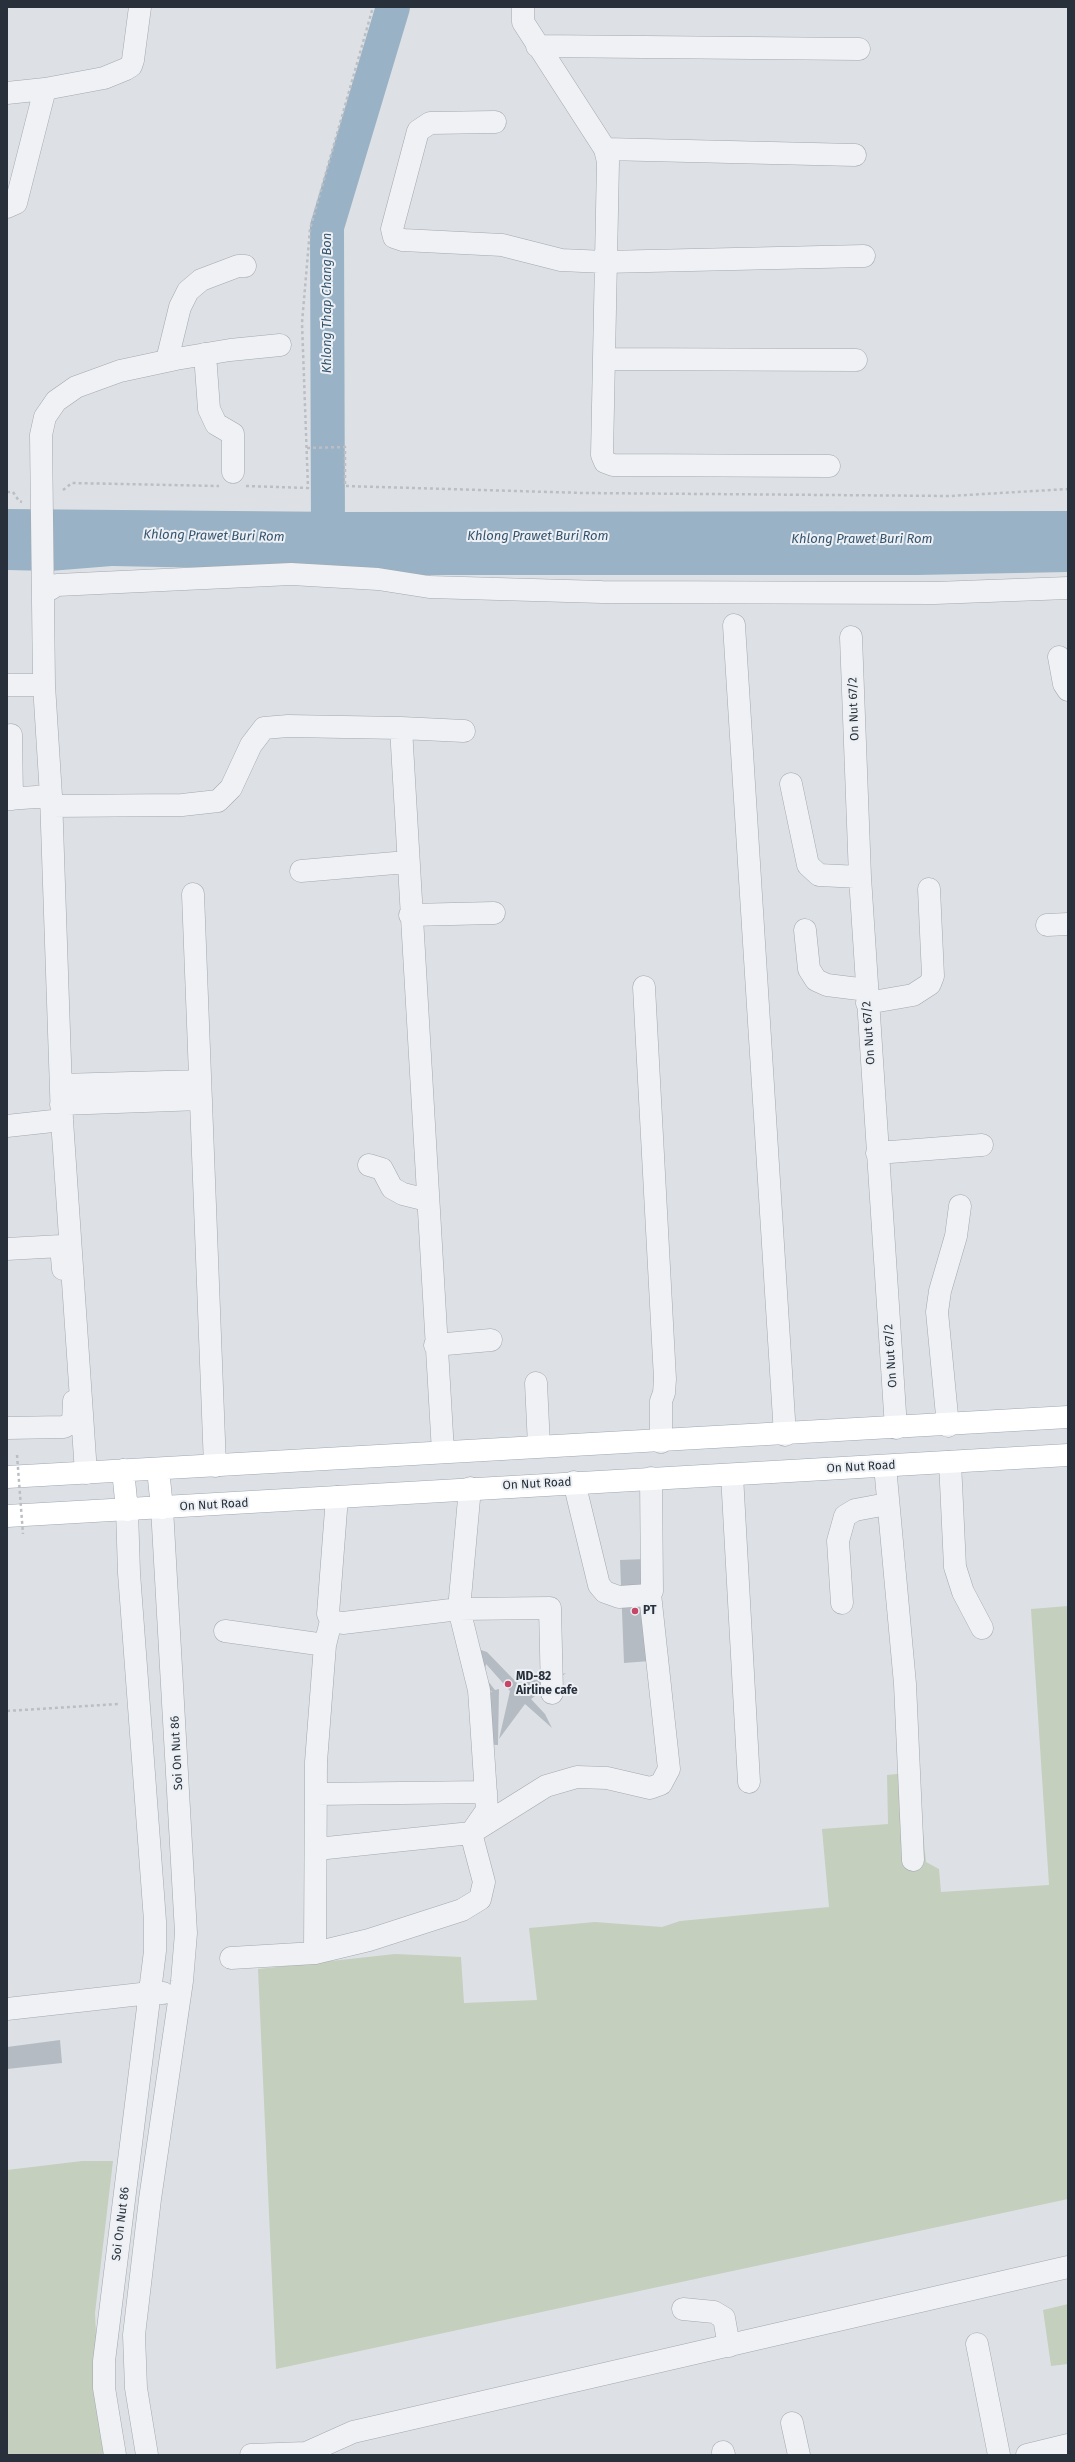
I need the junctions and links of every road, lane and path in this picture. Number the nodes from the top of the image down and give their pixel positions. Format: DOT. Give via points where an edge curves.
graph roads {
  1 [pos="140,7"];
  2 [pos="523,7"];
  3 [pos="538,46"];
  4 [pos="859,48"];
  5 [pos="45,89"];
  6 [pos="7,93"];
  7 [pos="495,122"];
  8 [pos="605,149"];
  9 [pos="855,155"];
  10 [pos="7,207"];
  11 [pos="864,256"];
  12 [pos="606,262"];
  13 [pos="245,266"];
  14 [pos="280,346"];
  15 [pos="204,354"];
  16 [pos="604,359"];
  17 [pos="167,360"];
  18 [pos="856,360"];
  19 [pos="307,448"];
  20 [pos="829,466"];
  21 [pos="234,472"];
  22 [pos="1068,489"];
  23 [pos="1068,588"];
  24 [pos="44,589"];
  25 [pos="734,625"];
  26 [pos="851,637"];
  27 [pos="1059,657"];
  28 [pos="7,685"];
  29 [pos="44,685"];
  30 [pos="1068,690"];
  31 [pos="401,728"];
  32 [pos="464,731"];
  33 [pos="12,735"];
  34 [pos="9,768"];
  35 [pos="791,784"];
  36 [pos="9,799"];
  37 [pos="51,802"];
  38 [pos="407,862"];
  39 [pos="301,871"];
  40 [pos="860,877"];
  41 [pos="929,889"];
  42 [pos="193,894"];
  43 [pos="494,913"];
  44 [pos="410,915"];
  45 [pos="805,930"];
  46 [pos="644,987"];
  47 [pos="867,996"];
  48 [pos="200,1090"];
  49 [pos="62,1103"];
  50 [pos="7,1126"];
  51 [pos="982,1145"];
  52 [pos="877,1153"];
  53 [pos="369,1166"];
  54 [pos="427,1200"];
  55 [pos="960,1206"];
  56 [pos="7,1249"];
  57 [pos="491,1340"];
  58 [pos="435,1344"];
  59 [pos="536,1383"];
  60 [pos="1068,1417"];
  61 [pos="948,1426"];
  62 [pos="7,1428"];
  63 [pos="896,1428"];
  64 [pos="785,1435"];
  65 [pos="661,1442"];
  66 [pos="539,1446"];
  67 [pos="443,1452"];
  68 [pos="17,1455"];
  69 [pos="1068,1455"];
  70 [pos="950,1462"];
  71 [pos="215,1466"];
  72 [pos="885,1466"];
  73 [pos="158,1469"];
  74 [pos="123,1470"];
  75 [pos="86,1473"];
  76 [pos="732,1475"];
  77 [pos="7,1477"];
  78 [pos="651,1478"];
  79 [pos="574,1482"];
  80 [pos="470,1488"];
  81 [pos="336,1497"];
  82 [pos="887,1504"];
  83 [pos="162,1508"];
  84 [pos="127,1510"];
  85 [pos="7,1516"];
  86 [pos="23,1534"];
  87 [pos="650,1594"];
  88 [pos="842,1603"];
  89 [pos="459,1609"];
  90 [pos="331,1621"];
  91 [pos="982,1628"];
  92 [pos="225,1630"];
  93 [pos="325,1645"];
  94 [pos="552,1693"];
  95 [pos="125,1704"];
  96 [pos="7,1711"];
  97 [pos="749,1782"];
  98 [pos="486,1792"];
  99 [pos="316,1794"];
  100 [pos="471,1833"];
  101 [pos="317,1849"];
  102 [pos="913,1860"];
  103 [pos="315,1953"];
  104 [pos="231,1958"];
  105 [pos="150,1993"];
  106 [pos="180,1997"];
  107 [pos="7,2009"];
  108 [pos="1068,2267"];
  109 [pos="683,2309"];
  110 [pos="977,2344"];
  111 [pos="729,2346"];
  112 [pos="792,2423"];
  113 [pos="1068,2445"];
  114 [pos="114,2455"];
  115 [pos="147,2455"];
  116 [pos="251,2455"];
  117 [pos="800,2455"];
  118 [pos="998,2455"];
  119 [pos="1027,2455"];
  1 -- 5 [label="street" via="131,66 104,78"];
  2 -- 3 [label="street" via="523,22"];
  3 -- 4 [label="street"];
  3 -- 8 [label="street"];
  5 -- 6 [label="street"];
  5 -- 10 [label="street" via="16,203"];
  7 -- 12 [label="street" via="430,123 418,131 392,229 394,237 403,240 496,244 561,260"];
  8 -- 9 [label="street"];
  8 -- 12 [label="street" via="608,162"];
  11 -- 12 [label="street"];
  12 -- 16 [label="street"];
  13 -- 17 [label="street" via="238,266 201,280 188,291 180,307"];
  14 -- 15 [label="street"];
  15 -- 17 [label="street"];
  15 -- 21 [label="street" via="209,409 216,424 234,434"];
  16 -- 18 [label="street"];
  16 -- 20 [label="street" via="602,455 605,462 613,465"];
  17 -- 24 [label="street" via="120,371 76,387 56,401 45,417 41,435"];
  19 -- 22 [label="path" via="345,448 345,486 584,493 942,496"];
  23 -- 24 [label="street" via="927,594 602,592 429,587 378,579 291,574 57,585"];
  24 -- 29 [label="street"];
  25 -- 64 [label="street"];
  26 -- 40 [label="street, On Nut 67/2"];
  27 -- 30 [label="street" via="1064,684"];
  28 -- 29 [label="street"];
  29 -- 37 [label="street"];
  31 -- 32 [label="street"];
  31 -- 37 [label="street" via="264,728 251,745 231,788 218,801 182,805"];
  31 -- 38 [label="street"];
  33 -- 34 [label="street"];
  34 -- 36 [label="street"];
  35 -- 40 [label="street" via="808,865 819,875"];
  36 -- 37 [label="street"];
  37 -- 49 [label="street"];
  38 -- 39 [label="street"];
  38 -- 44 [label="street"];
  40 -- 47 [label="street, On Nut 67/2"];
  41 -- 47 [label="street" via="933,976 930,984 914,996"];
  42 -- 48 [label="street"];
  43 -- 44 [label="street"];
  44 -- 54 [label="street"];
  45 -- 47 [label="street" via="809,969 816,980"];
  46 -- 65 [label="street" via="665,1378 661,1401"];
  47 -- 52 [label="street, On Nut 67/2"];
  48 -- 49 [label="street"];
  48 -- 71 [label="street"];
  49 -- 50 [label="street"];
  49 -- 75 [label="street"];
  51 -- 52 [label="street"];
  52 -- 63 [label="street, On Nut 67/2"];
  53 -- 54 [label="street" via="382,1169 392,1188 403,1194"];
  54 -- 58 [label="street"];
  55 -- 61 [label="street" via="956,1236 937,1312"];
  56 -- 62 [label="street" via="62,1246 75,1414 73,1422 64,1426"];
  57 -- 58 [label="street"];
  58 -- 67 [label="street"];
  59 -- 66 [label="street"];
  60 -- 61 [label="main road"];
  61 -- 63 [label="main road"];
  63 -- 64 [label="main road"];
  64 -- 65 [label="main road"];
  65 -- 66 [label="main road"];
  66 -- 67 [label="main road"];
  67 -- 71 [label="main road"];
  68 -- 86 [label="path, bridge"];
  69 -- 70 [label="main road, On Nut Road"];
  70 -- 72 [label="main road, On Nut Road"];
  70 -- 91 [label="street" via="955,1567 963,1592"];
  71 -- 73 [label="main road"];
  72 -- 76 [label="main road, On Nut Road"];
  72 -- 82 [label="street"];
  73 -- 74 [label="main road"];
  73 -- 83 [label="main road"];
  74 -- 75 [label="main road"];
  74 -- 84 [label="main road"];
  75 -- 77 [label="main road"];
  76 -- 78 [label="main road, On Nut Road"];
  76 -- 97 [label="street"];
  78 -- 79 [label="main road, On Nut Road"];
  78 -- 87 [label="street"];
  79 -- 80 [label="main road, On Nut Road"];
  79 -- 87 [label="street" via="599,1585 605,1592 619,1597"];
  80 -- 81 [label="main road, On Nut Road"];
  80 -- 89 [label="street"];
  81 -- 83 [label="main road, On Nut Road"];
  81 -- 90 [label="street" via="328,1614"];
  82 -- 88 [label="street" via="855,1510 845,1516 838,1541"];
  82 -- 102 [label="street" via="905,1684"];
  83 -- 84 [label="main road, On Nut Road"];
  83 -- 106 [label="street, Soi On Nut 86" via="186,1933"];
  84 -- 85 [label="main road, On Nut Road"];
  84 -- 105 [label="street, Soi On Nut 86" via="129,1572 155,1921 155,1951"];
  87 -- 100 [label="street" via="669,1769 661,1784 650,1788 607,1778 577,1777 546,1786"];
  89 -- 90 [label="street" via="343,1623"];
  89 -- 94 [label="street" via="550,1608"];
  89 -- 98 [label="street" via="479,1690"];
  90 -- 93 [label="street"];
  92 -- 93 [label="street"];
  93 -- 99 [label="street"];
  95 -- 96 [label="path"];
  98 -- 99 [label="street"];
  98 -- 100 [label="street" via="488,1810"];
  99 -- 101 [label="street"];
  100 -- 101 [label="street"];
  100 -- 103 [label="street" via="484,1882 480,1899 462,1910 376,1938"];
  101 -- 103 [label="street"];
  103 -- 104 [label="street"];
  105 -- 106 [label="street"];
  105 -- 107 [label="street"];
  105 -- 114 [label="street, Soi On Nut 86" via="104,2361 104,2388"];
  106 -- 115 [label="street, Soi On Nut 86" via="150,2199 134,2334 136,2388"];
  108 -- 111 [label="street"];
  109 -- 111 [label="street" via="714,2312 724,2318"];
  110 -- 118 [label="street"];
  111 -- 116 [label="street" via="353,2432 306,2453"];
  112 -- 117 [label="street"];
  113 -- 119 [label="street"];
}
